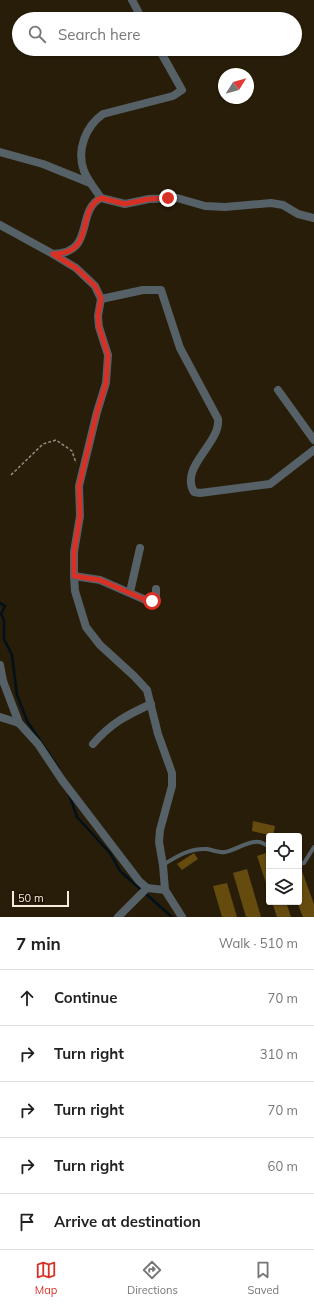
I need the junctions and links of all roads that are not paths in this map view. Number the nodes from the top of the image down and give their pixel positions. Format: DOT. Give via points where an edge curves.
graph roads {
  1 [pos="132,0"];
  2 [pos="138,12"];
  3 [pos="163,56"];
  4 [pos="0,152"];
  5 [pos="90,183"];
  6 [pos="101,198"];
  7 [pos="314,218"];
  8 [pos="0,225"];
  9 [pos="53,254"];
  10 [pos="101,298"];
  11 [pos="278,390"];
  12 [pos="314,440"];
  13 [pos="314,450"];
  14 [pos="140,548"];
  15 [pos="74,576"];
  16 [pos="156,589"];
  17 [pos="130,592"];
  18 [pos="0,665"];
  19 [pos="151,704"];
  20 [pos="0,717"];
  21 [pos="19,723"];
  22 [pos="93,744"];
  23 [pos="266,845"];
  24 [pos="314,847"];
  25 [pos="302,863"];
  26 [pos="164,865"];
  27 [pos="148,888"];
  28 [pos="165,890"];
  29 [pos="118,917"];
  30 [pos="182,917"];
  1 -- 2 [label="street"];
  3 -- 5 [label="street" via="182,90 173,96 114,110 94,120 84,139 82,150 84,170"];
  4 -- 5 [label="street" via="43,164"];
  5 -- 6 [label="street"];
  6 -- 7 [label="street" via="125,204 149,199 177,198 204,206 225,207 271,203 283,205 298,214"];
  6 -- 9 [label="street" via="95,200 88,209 82,236 76,245 63,254"];
  8 -- 9 [label="street"];
  9 -- 10 [label="street" via="85,275"];
  10 -- 13 [label="street" via="143,290 161,290 180,348 218,419 216,430 194,469 191,487 194,492 205,493 270,484"];
  10 -- 15 [label="street" via="99,327 108,355 108,373 79,486 80,516 74,552"];
  11 -- 12 [label="street"];
  14 -- 17 [label="street"];
  15 -- 17 [label="street" via="100,580"];
  15 -- 19 [label="street" via="86,627 100,645 147,690"];
  16 -- 17 [label="street" via="156,596 152,601"];
  18 -- 21 [label="street" via="3,681"];
  19 -- 22 [label="street" via="106,728"];
  19 -- 26 [label="street" via="172,773 172,786 160,830 159,842"];
  20 -- 21 [label="street"];
  21 -- 27 [label="street" via="38,744 62,780 139,881"];
  23 -- 26 [label="lane" via="257,841 249,842 223,853 198,848"];
  24 -- 25 [label="lane"];
  26 -- 28 [label="street"];
  27 -- 28 [label="street"];
  27 -- 29 [label="street"];
  28 -- 30 [label="street"];
}
